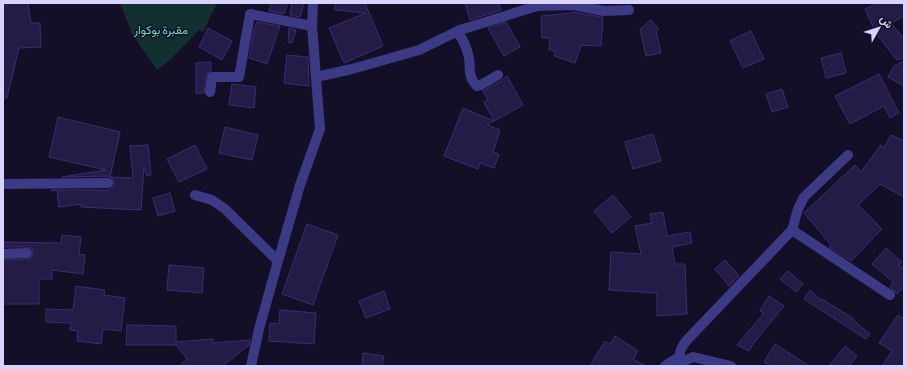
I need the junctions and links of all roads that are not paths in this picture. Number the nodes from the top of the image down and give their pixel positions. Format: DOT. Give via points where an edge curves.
graph roads {
  1 [pos="313,3"];
  2 [pos="629,10"];
  3 [pos="312,26"];
  4 [pos="457,32"];
  5 [pos="498,75"];
  6 [pos="316,77"];
  7 [pos="210,92"];
  8 [pos="848,155"];
  9 [pos="108,183"];
  10 [pos="3,184"];
  11 [pos="195,195"];
  12 [pos="792,230"];
  13 [pos="27,253"];
  14 [pos="3,254"];
  15 [pos="278,261"];
  16 [pos="890,295"];
  17 [pos="681,362"];
  18 [pos="251,366"];
  19 [pos="665,366"];
  20 [pos="730,366"];
  1 -- 3 [label="street"];
  2 -- 4 [label="street" via="604,10 573,5 537,6"];
  3 -- 6 [label="street"];
  3 -- 7 [label="street" via="250,14 239,77 212,76"];
  4 -- 5 [label="street" via="469,55 472,82 477,86 481,85"];
  4 -- 6 [label="street" via="419,50"];
  6 -- 15 [label="street" via="320,129 300,185"];
  8 -- 12 [label="street" via="804,197"];
  9 -- 10 [label="street"];
  11 -- 15 [label="street" via="212,200 225,209"];
  12 -- 16 [label="street"];
  12 -- 17 [label="street" via="687,340 681,348"];
  13 -- 14 [label="street"];
  15 -- 18 [label="street"];
  17 -- 19 [label="street"];
  17 -- 20 [label="street" via="693,357"];
}
